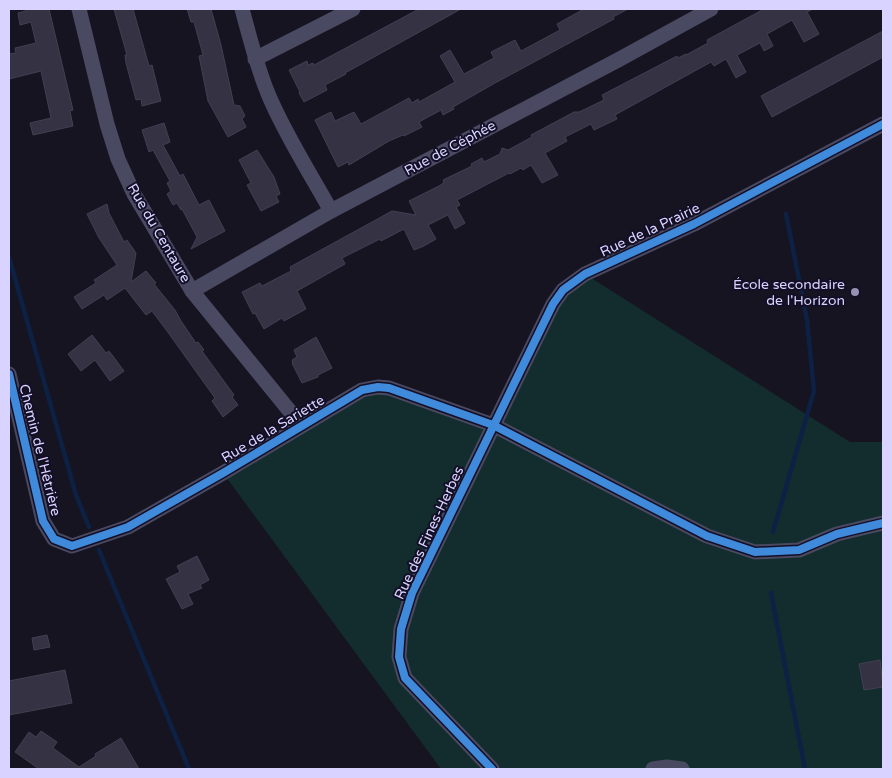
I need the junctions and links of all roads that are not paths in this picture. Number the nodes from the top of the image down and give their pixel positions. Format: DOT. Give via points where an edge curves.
graph roads {
  1 [pos="79,9"];
  2 [pos="242,9"];
  3 [pos="354,9"];
  4 [pos="711,9"];
  5 [pos="255,59"];
  6 [pos="883,124"];
  7 [pos="331,211"];
  8 [pos="192,291"];
  9 [pos="9,374"];
  10 [pos="493,425"];
  11 [pos="301,426"];
  12 [pos="883,524"];
  13 [pos="72,546"];
  14 [pos="492,769"];
  15 [pos="654,769"];
  16 [pos="682,769"];
  1 -- 8 [label="street, Rue du Centaure" via="118,158 134,194"];
  2 -- 5 [label="street"];
  3 -- 5 [label="street"];
  4 -- 7 [label="street, Rue de Céphée"];
  5 -- 7 [label="street" via="284,128"];
  6 -- 10 [label="street, Rue de la Prairie" via="694,224 585,274 563,290"];
  7 -- 8 [label="street, Rue de Céphée"];
  8 -- 11 [label="street, Rue du Centaure"];
  9 -- 13 [label="street, Chemin de l'Hêtrière" via="43,521 54,539"];
  10 -- 11 [label="street, Rue de la Sariette" via="389,388 378,387 362,390"];
  10 -- 12 [label="street, Rue de la Sariette" via="707,536 755,552 799,550 837,534"];
  10 -- 14 [label="street, Rue des Fines-Herbes" via="412,593 401,629 399,657 405,678"];
  11 -- 13 [label="street, Rue de la Sariette" via="128,527"];
  15 -- 16 [label="street"];
}
